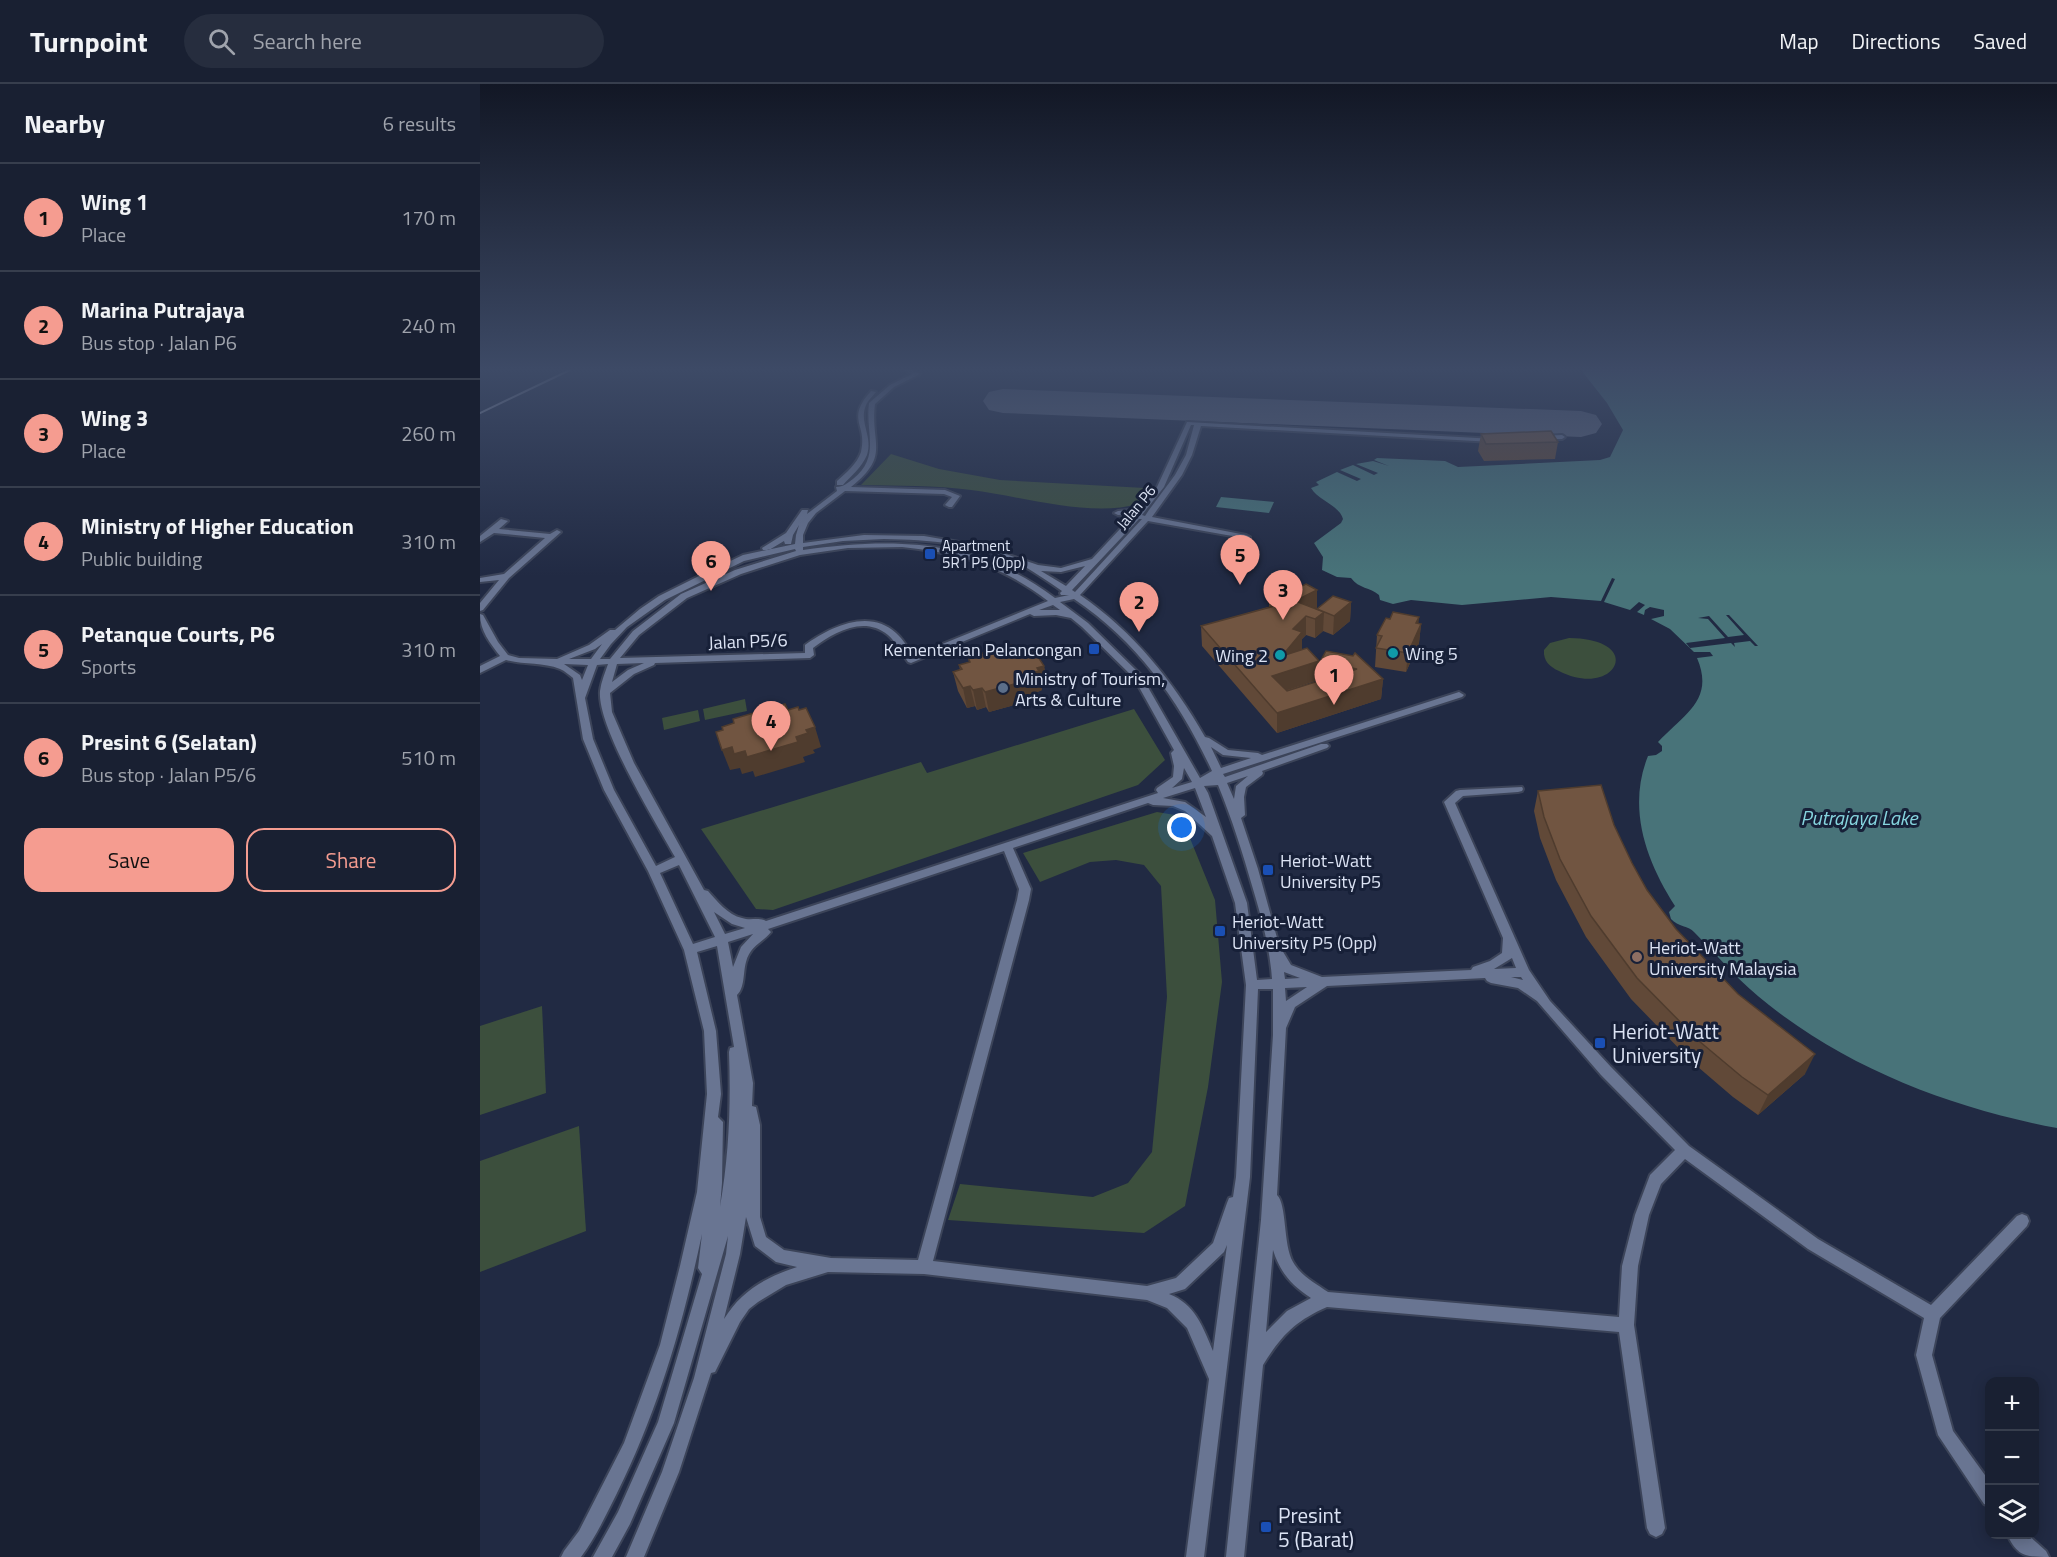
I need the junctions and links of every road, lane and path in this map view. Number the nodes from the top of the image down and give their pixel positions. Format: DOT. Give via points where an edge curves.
graph roads {
  1 [pos="864,439"];
  2 [pos="875,439"];
  3 [pos="1182,439"];
  4 [pos="1194,439"];
  5 [pos="1350,439"];
  6 [pos="1471,439"];
  7 [pos="1497,440"];
  8 [pos="1350,442"];
  9 [pos="853,480"];
  10 [pos="837,489"];
  11 [pos="864,489"];
  12 [pos="949,505"];
  13 [pos="1136,516"];
  14 [pos="1146,518"];
  15 [pos="504,521"];
  16 [pos="492,530"];
  17 [pos="801,530"];
  18 [pos="789,535"];
  19 [pos="1246,537"];
  20 [pos="846,538"];
  21 [pos="480,540"];
  22 [pos="799,549"];
  23 [pos="787,552"];
  24 [pos="742,559"];
  25 [pos="1097,559"];
  26 [pos="1025,564"];
  27 [pos="506,576"];
  28 [pos="480,580"];
  29 [pos="1036,588"];
  30 [pos="1071,593"];
  31 [pos="1054,601"];
  32 [pos="480,608"];
  33 [pos="1020,615"];
  34 [pos="480,617"];
  35 [pos="1085,625"];
  36 [pos="622,626"];
  37 [pos="636,633"];
  38 [pos="505,657"];
  39 [pos="660,660"];
  40 [pos="613,661"];
  41 [pos="593,662"];
  42 [pos="543,663"];
  43 [pos="480,670"];
  44 [pos="605,692"];
  45 [pos="582,697"];
  46 [pos="1462,697"];
  47 [pos="1167,726"];
  48 [pos="1203,738"];
  49 [pos="1273,759"];
  50 [pos="1221,776"];
  51 [pos="1198,783"];
  52 [pos="1518,789"];
  53 [pos="1128,806"];
  54 [pos="1241,830"];
  55 [pos="1219,836"];
  56 [pos="1007,846"];
  57 [pos="682,859"];
  58 [pos="654,871"];
  59 [pos="696,885"];
  60 [pos="794,916"];
  61 [pos="1509,934"];
  62 [pos="1270,937"];
  63 [pos="722,940"];
  64 [pos="690,950"];
  65 [pos="1524,972"];
  66 [pos="1468,974"];
  67 [pos="1324,982"];
  68 [pos="1279,984"];
  69 [pos="1252,985"];
  70 [pos="733,1002"];
  71 [pos="1546,1004"];
  72 [pos="1279,1030"];
  73 [pos="746,1083"];
  74 [pos="714,1095"];
  75 [pos="1684,1150"];
  76 [pos="1272,1173"];
  77 [pos="1243,1177"];
  78 [pos="2022,1221"];
  79 [pos="831,1265"];
  80 [pos="924,1267"];
  81 [pos="1147,1293"];
  82 [pos="1326,1299"];
  83 [pos="701,1304"];
  84 [pos="1933,1314"];
  85 [pos="1626,1325"];
  86 [pos="1256,1362"];
  87 [pos="702,1378"];
  88 [pos="1218,1381"];
  89 [pos="1985,1491"];
  90 [pos="1656,1528"];
  91 [pos="2019,1539"];
  92 [pos="570,1557"];
  93 [pos="602,1557"];
  94 [pos="635,1557"];
  95 [pos="1195,1557"];
  96 [pos="1235,1557"];
  97 [pos="2040,1557"];
  1 -- 10 [label="street" via="864,453"];
  2 -- 9 [label="street" via="867,467"];
  3 -- 13 [label="street, Jalan P6" via="1160,487"];
  4 -- 14 [label="street, Jalan P6" via="1171,484"];
  5 -- 8 [label="street"];
  6 -- 7 [label="street"];
  9 -- 10 [label="street"];
  9 -- 11 [label="street"];
  10 -- 11 [label="street"];
  10 -- 17 [label="street"];
  10 -- 18 [label="street" via="803,513"];
  11 -- 12 [label="street" via="945,492 956,496"];
  13 -- 14 [label="street"];
  13 -- 25 [label="street, Jalan P6"];
  14 -- 19 [label="street"];
  14 -- 30 [label="street, Jalan P6"];
  15 -- 16 [label="street"];
  16 -- 21 [label="street"];
  16 -- 27 [label="street" via="555,535"];
  17 -- 20 [label="street" via="816,539"];
  17 -- 22 [label="street"];
  18 -- 23 [label="street"];
  18 -- 24 [label="street"];
  20 -- 22 [label="street"];
  20 -- 26 [label="street" via="942,540 984,549"];
  22 -- 23 [label="street"];
  22 -- 29 [label="street" via="902,545 930,548 979,559"];
  23 -- 24 [label="street"];
  23 -- 37 [label="street" via="694,591"];
  24 -- 36 [label="street" via="668,594"];
  25 -- 26 [label="street" via="1065,571"];
  25 -- 30 [label="street, Jalan P6"];
  26 -- 30 [label="street"];
  27 -- 28 [label="street"];
  27 -- 32 [label="street"];
  29 -- 31 [label="street"];
  29 -- 33 [label="street" via="1039,600"];
  30 -- 31 [label="street, Jalan P5/6"];
  30 -- 48 [label="street" via="1121,632 1157,671"];
  31 -- 33 [label="street, Jalan P5/6"];
  31 -- 35 [label="street"];
  33 -- 35 [label="street" via="1057,612"];
  33 -- 39 [label="street, Jalan P5/6" via="911,660 892,633 880,625 864,624 834,629 808,647 810,655"];
  34 -- 38 [label="street"];
  35 -- 47 [label="street" via="1138,677"];
  36 -- 41 [label="street"];
  36 -- 42 [label="street" via="592,647"];
  37 -- 39 [label="street" via="633,651 643,658"];
  37 -- 40 [label="street"];
  38 -- 42 [label="street"];
  38 -- 43 [label="street"];
  39 -- 40 [label="street, Jalan P5/6"];
  39 -- 44 [label="street" via="631,672"];
  40 -- 41 [label="street, Jalan P5/6"];
  40 -- 44 [label="street"];
  41 -- 42 [label="street, Jalan P5/6"];
  41 -- 45 [label="street"];
  42 -- 45 [label="street" via="564,667 577,677"];
  44 -- 57 [label="street" via="607,712 629,762"];
  45 -- 58 [label="street" via="588,739 609,790"];
  46 -- 49 [label="street"];
  47 -- 51 [label="street"];
  47 -- 53 [label="street" via="1179,764 1178,779"];
  48 -- 49 [label="street" via="1226,753"];
  48 -- 50 [label="street"];
  49 -- 50 [label="street"];
  49 -- 54 [label="street" via="1241,786"];
  50 -- 51 [label="street"];
  50 -- 54 [label="street"];
  51 -- 53 [label="street"];
  51 -- 55 [label="street"];
  52 -- 61 [label="street" via="1460,793 1449,802"];
  53 -- 55 [label="street" via="1180,803 1191,808"];
  53 -- 56 [label="street"];
  54 -- 62 [label="street"];
  55 -- 69 [label="street" via="1241,903"];
  56 -- 60 [label="street"];
  56 -- 80 [label="street" via="1025,889 1023,900"];
  57 -- 58 [label="street"];
  57 -- 59 [label="street"];
  58 -- 64 [label="street"];
  59 -- 60 [label="street" via="727,918 753,924"];
  59 -- 63 [label="street"];
  60 -- 63 [label="street"];
  60 -- 70 [label="street" via="750,939 739,962"];
  61 -- 65 [label="street"];
  61 -- 66 [label="street" via="1508,955"];
  62 -- 67 [label="street" via="1287,968"];
  62 -- 68 [label="street"];
  63 -- 64 [label="street"];
  63 -- 70 [label="street"];
  64 -- 74 [label="street" via="710,1031"];
  65 -- 66 [label="street"];
  65 -- 71 [label="street"];
  66 -- 67 [label="street"];
  66 -- 71 [label="street" via="1521,984"];
  67 -- 68 [label="street"];
  67 -- 72 [label="street" via="1290,1004"];
  68 -- 69 [label="street"];
  68 -- 72 [label="street"];
  69 -- 77 [label="street"];
  70 -- 73 [label="street"];
  70 -- 83 [label="street" via="737,1092 734,1166 723,1229"];
  71 -- 75 [label="street"];
  72 -- 76 [label="street"];
  73 -- 79 [label="street" via="753,1125 753,1217 760,1241 781,1257"];
  73 -- 87 [label="street" via="745,1174 733,1254"];
  74 -- 83 [label="street" via="716,1183"];
  74 -- 92 [label="street" via="704,1192 668,1345 631,1447 585,1537"];
  75 -- 84 [label="street" via="1813,1244"];
  75 -- 85 [label="street" via="1655,1180 1642,1215 1630,1266"];
  76 -- 82 [label="street" via="1279,1243 1289,1271"];
  76 -- 86 [label="street"];
  77 -- 81 [label="street" via="1219,1247 1180,1284"];
  77 -- 88 [label="street"];
  78 -- 84 [label="street"];
  79 -- 80 [label="street"];
  79 -- 87 [label="street" via="790,1275 743,1305"];
  80 -- 81 [label="street"];
  81 -- 88 [label="street" via="1172,1303 1193,1323"];
  82 -- 85 [label="street"];
  82 -- 86 [label="street" via="1298,1311 1277,1328"];
  83 -- 93 [label="street" via="666,1423 624,1518"];
  84 -- 89 [label="street" via="1924,1355 1946,1436"];
  85 -- 90 [label="street"];
  86 -- 96 [label="street"];
  87 -- 94 [label="street"];
  88 -- 95 [label="street"];
  91 -- 97 [label="street"];
}
